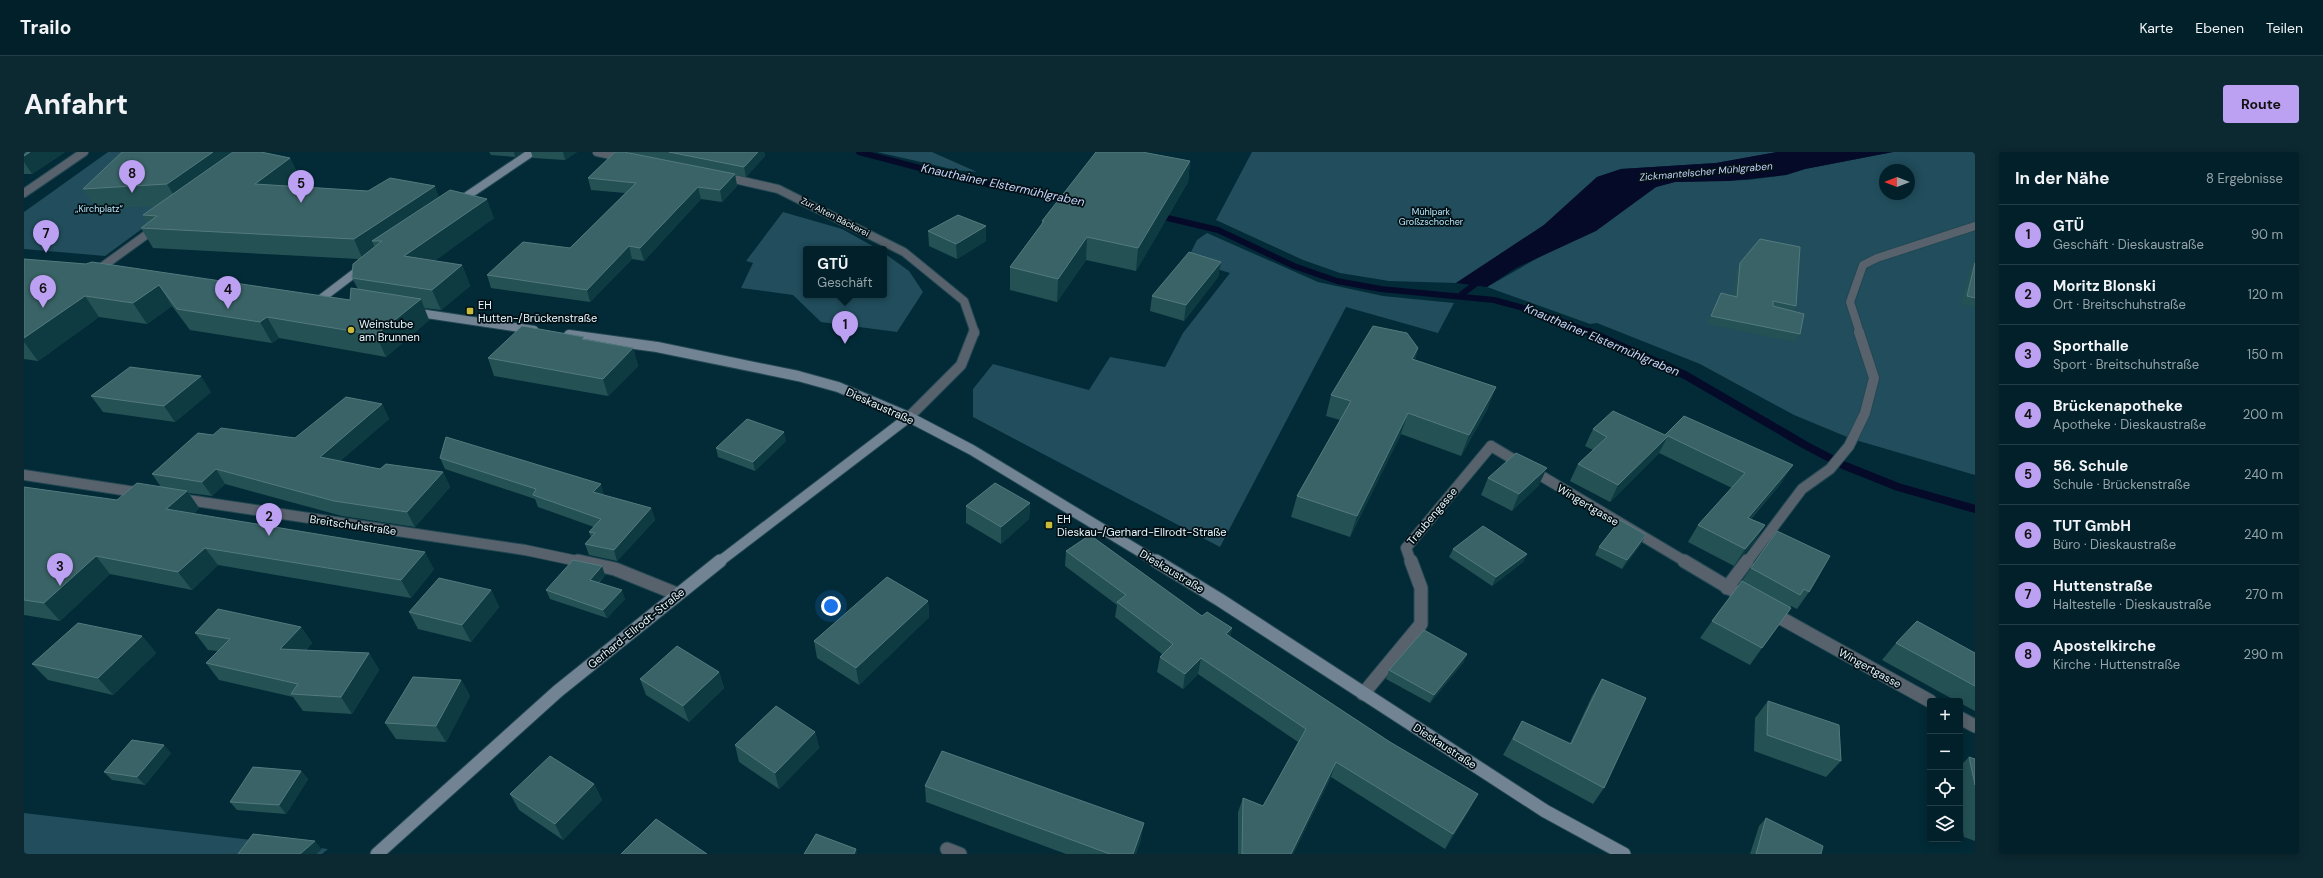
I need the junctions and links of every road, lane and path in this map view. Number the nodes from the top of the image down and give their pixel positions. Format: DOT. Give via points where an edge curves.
graph roads {
  1 [pos="84,152"];
  2 [pos="532,152"];
  3 [pos="597,152"];
  4 [pos="634,159"];
  5 [pos="709,174"];
  6 [pos="24,193"];
  7 [pos="449,208"];
  8 [pos="163,223"];
  9 [pos="1975,226"];
  10 [pos="372,260"];
  11 [pos="96,269"];
  12 [pos="115,271"];
  13 [pos="337,300"];
  14 [pos="402,310"];
  15 [pos="542,332"];
  16 [pos="558,334"];
  17 [pos="909,417"];
  18 [pos="1491,446"];
  19 [pos="24,475"];
  20 [pos="152,494"];
  21 [pos="167,497"];
  22 [pos="1727,588"];
  23 [pos="677,594"];
  24 [pos="1363,694"];
  25 [pos="1927,699"];
  26 [pos="1963,720"];
  27 [pos="1975,726"];
  28 [pos="377,854"];
  29 [pos="1624,854"];
  1 -- 6 [label="street"];
  2 -- 7 [label="main road"];
  3 -- 4 [label="street"];
  5 -- 17 [label="street, Zur Alten Bäckerei" via="778,189 904,252 964,301 975,334 961,365"];
  8 -- 11 [label="street"];
  9 -- 22 [label="street" via="1877,258 1863,265 1850,302 1874,378 1865,413 1842,455 1830,469 1802,489"];
  10 -- 13 [label="main road" via="319,297"];
  11 -- 12 [label="main road"];
  14 -- 15 [label="main road"];
  16 -- 17 [label="main road, Dieskaustraße" via="656,347 798,376 838,387"];
  17 -- 23 [label="main road, Gerhard-Ellrodt-Straße"];
  17 -- 24 [label="main road, Dieskaustraße" via="972,450 1220,600"];
  18 -- 22 [label="street, Wingertgasse"];
  18 -- 24 [label="street, Traubengasse" via="1406,548 1421,588 1421,624"];
  19 -- 20 [label="street"];
  21 -- 23 [label="street, Breitschuhstraße" via="525,550 615,569"];
  22 -- 25 [label="street, Wingertgasse"];
  23 -- 28 [label="main road, Gerhard-Ellrodt-Straße" via="558,691"];
  24 -- 29 [label="main road, Dieskaustraße" via="1545,811"];
  26 -- 27 [label="street"];
}
